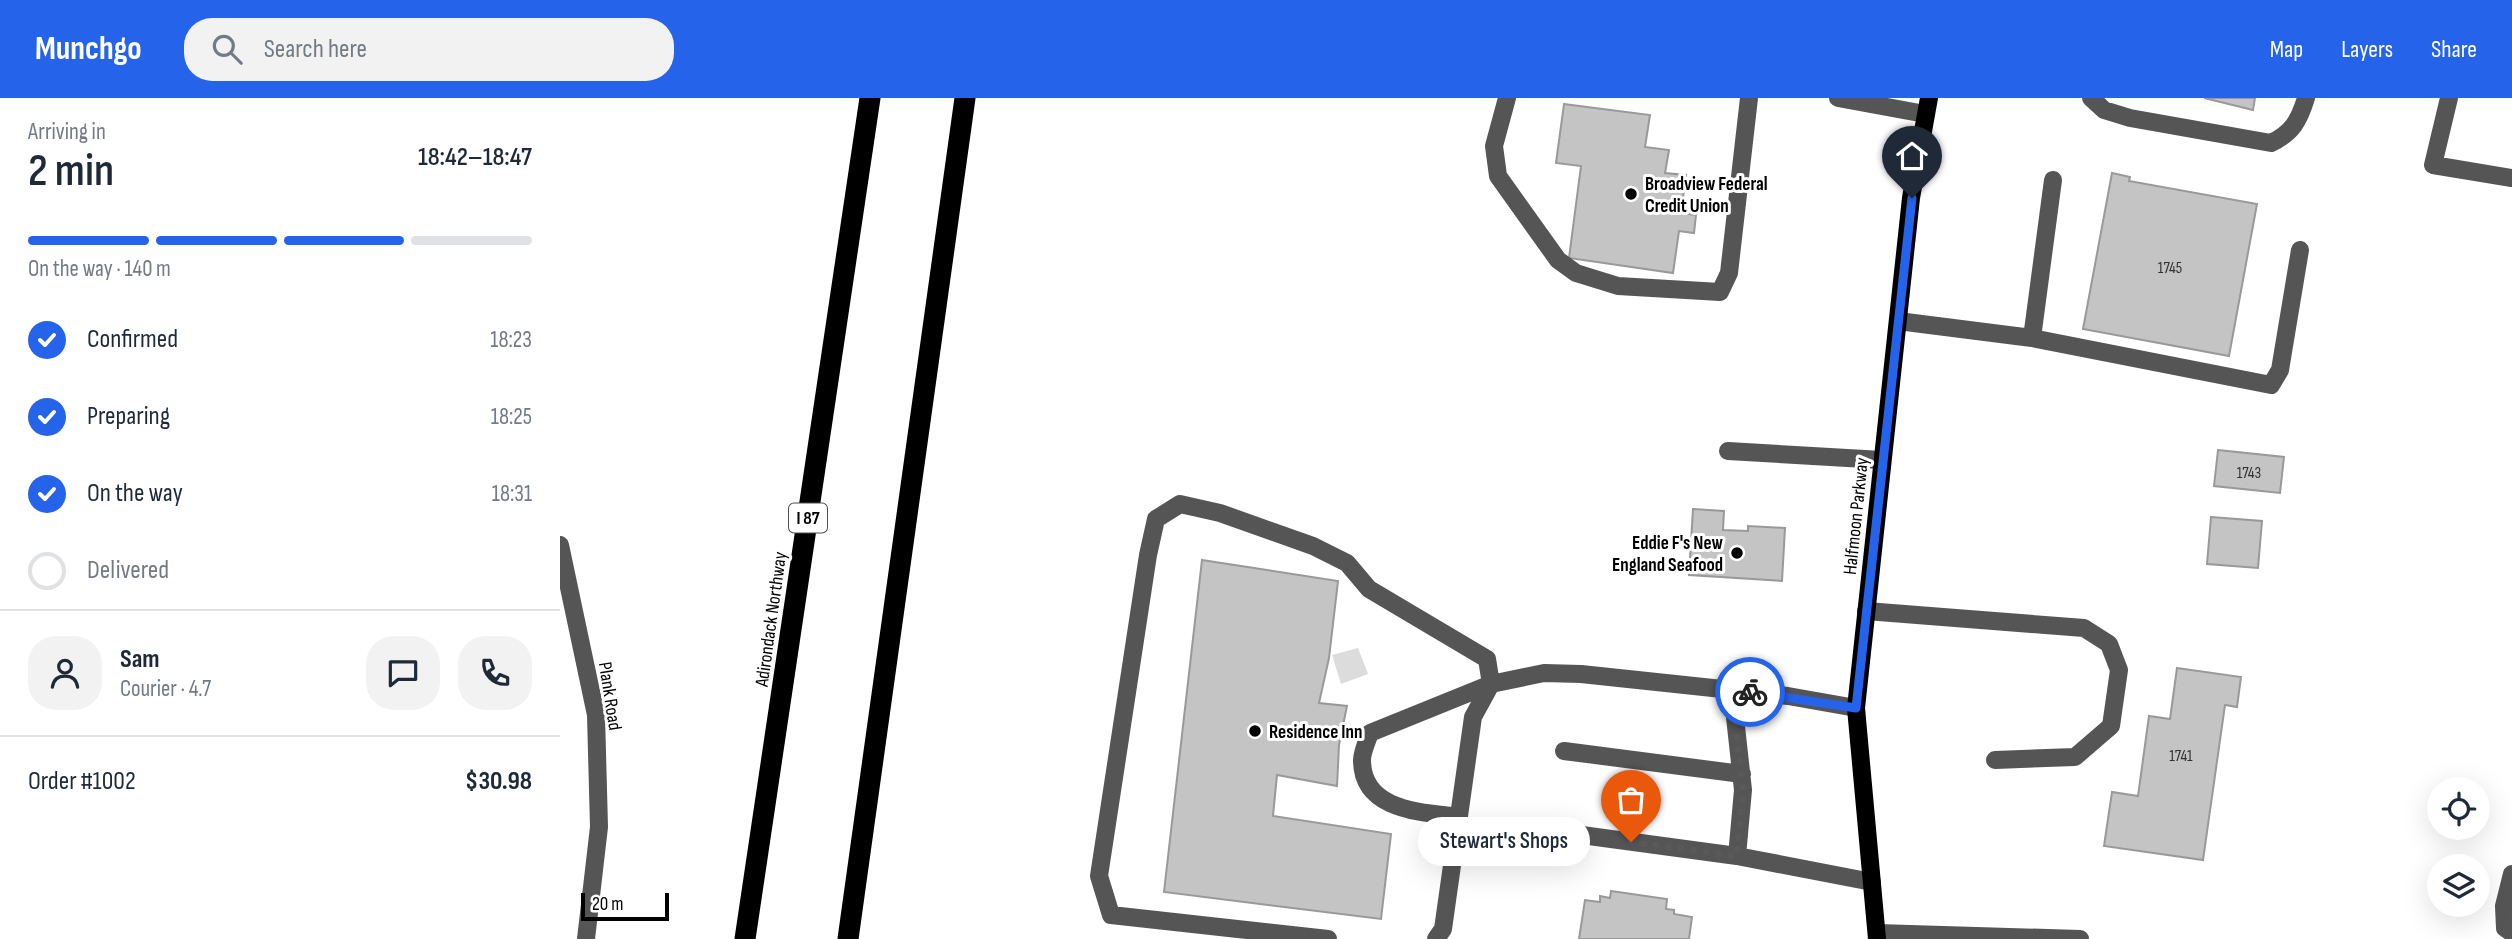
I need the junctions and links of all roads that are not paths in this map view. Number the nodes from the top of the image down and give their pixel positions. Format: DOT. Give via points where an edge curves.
graph roads {
  1 [pos="870,98"];
  2 [pos="965,98"];
  3 [pos="1507,98"];
  4 [pos="1749,98"];
  5 [pos="1838,98"];
  6 [pos="2091,98"];
  7 [pos="2449,98"];
  8 [pos="2305,102"];
  9 [pos="1927,106"];
  10 [pos="2512,178"];
  11 [pos="2053,180"];
  12 [pos="2300,250"];
  13 [pos="1898,321"];
  14 [pos="2032,338"];
  15 [pos="1728,451"];
  16 [pos="1882,460"];
  17 [pos="560,545"];
  18 [pos="1866,611"];
  19 [pos="1491,684"];
  20 [pos="1732,690"];
  21 [pos="1856,708"];
  22 [pos="1564,751"];
  23 [pos="1995,760"];
  24 [pos="1742,774"];
  25 [pos="1459,817"];
  26 [pos="1552,831"];
  27 [pos="1737,856"];
  28 [pos="2512,874"];
  29 [pos="1872,882"];
  30 [pos="2512,933"];
  31 [pos="1877,936"];
  32 [pos="586,939"];
  33 [pos="745,939"];
  34 [pos="848,939"];
  35 [pos="1328,939"];
  36 [pos="1436,939"];
  37 [pos="2080,939"];
  1 -- 33 [label="highway, Adirondack Northway / I 87"];
  2 -- 34 [label="highway"];
  3 -- 4 [label="street" via="1494,146 1498,176 1558,260 1576,273 1618,286 1720,292 1729,273"];
  5 -- 9 [label="street"];
  6 -- 8 [label="street" via="2104,110 2130,118 2271,143 2288,134"];
  7 -- 10 [label="street" via="2433,165"];
  9 -- 13 [label="main road, Halfmoon Parkway"];
  11 -- 14 [label="street"];
  12 -- 14 [label="street" via="2280,370 2271,385"];
  13 -- 14 [label="street"];
  13 -- 16 [label="main road, Halfmoon Parkway"];
  15 -- 16 [label="street"];
  16 -- 18 [label="main road, Halfmoon Parkway"];
  17 -- 32 [label="street, Plank Road" via="596,715 599,827"];
  18 -- 21 [label="main road, Halfmoon Parkway"];
  18 -- 23 [label="street" via="2084,628 2109,645 2119,670 2111,726 2075,757"];
  19 -- 20 [label="street" via="1544,673"];
  19 -- 25 [label="street" via="1473,717"];
  19 -- 25 [label="street" via="1370,733 1362,759 1369,786 1388,804"];
  19 -- 35 [label="street" via="1487,659 1369,589 1347,563 1313,546 1180,504 1156,519 1099,876 1104,898 1111,915"];
  20 -- 21 [label="street"];
  20 -- 24 [label="street"];
  21 -- 29 [label="main road, Halfmoon Parkway"];
  22 -- 24 [label="street"];
  24 -- 27 [label="street"];
  25 -- 36 [label="street" via="1443,929"];
  26 -- 27 [label="street"];
  27 -- 29 [label="street"];
  28 -- 30 [label="street" via="2504,906 2505,928"];
  29 -- 31 [label="main road, Halfmoon Parkway"];
  31 -- 37 [label="street"];
}
